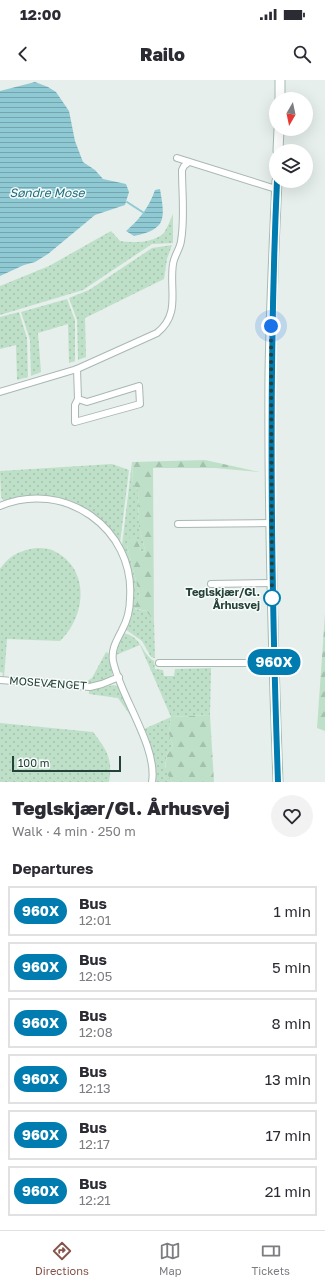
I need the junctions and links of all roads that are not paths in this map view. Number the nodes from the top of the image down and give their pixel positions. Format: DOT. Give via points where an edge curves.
graph roads {
  1 [pos="280,80"];
  2 [pos="280,92"];
  3 [pos="177,158"];
  4 [pos="190,162"];
  5 [pos="269,183"];
  6 [pos="277,188"];
  7 [pos="77,370"];
  8 [pos="0,392"];
  9 [pos="78,398"];
  10 [pos="0,506"];
  11 [pos="271,523"];
  12 [pos="178,524"];
  13 [pos="272,583"];
  14 [pos="211,584"];
  15 [pos="159,663"];
  16 [pos="274,663"];
  17 [pos="119,677"];
  18 [pos="0,680"];
  19 [pos="152,782"];
  20 [pos="278,782"];
  1 -- 2 [label="street"];
  3 -- 4 [label="street"];
  4 -- 5 [label="street"];
  4 -- 7 [label="street" via="182,170 182,239 173,264 170,319 157,333"];
  6 -- 11 [label="street" via="271,328"];
  7 -- 8 [label="street"];
  7 -- 9 [label="street"];
  9 -- 9 [label="street" via="74,405 75,422 140,404 139,386 86,402"];
  10 -- 17 [label="street" via="12,500 31,498 65,502 83,509 110,532 127,564 130,585 127,616 113,653"];
  11 -- 12 [label="street"];
  11 -- 13 [label="street"];
  13 -- 14 [label="street"];
  13 -- 16 [label="street"];
  15 -- 16 [label="street"];
  16 -- 20 [label="street"];
  17 -- 18 [label="street, MOSEVÆNGET" via="90,687"];
  17 -- 19 [label="street" via="147,746"];
}
